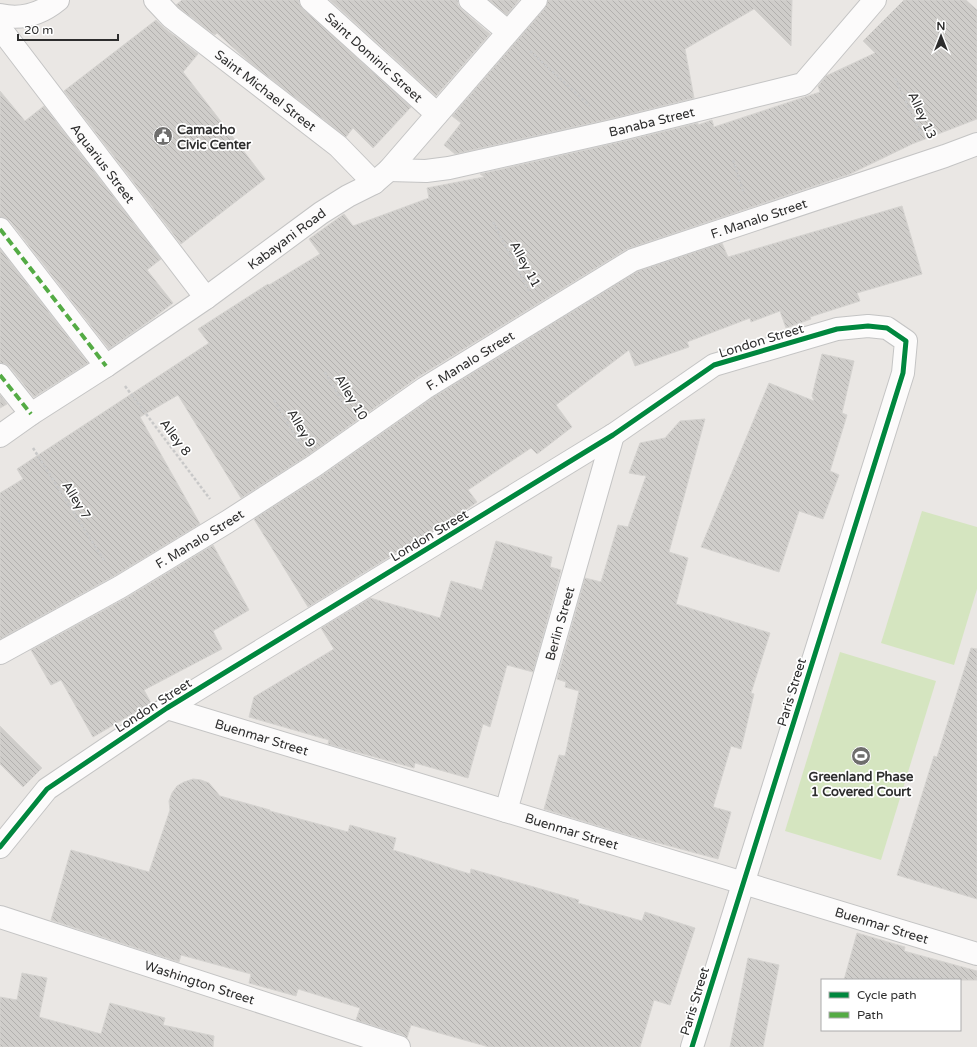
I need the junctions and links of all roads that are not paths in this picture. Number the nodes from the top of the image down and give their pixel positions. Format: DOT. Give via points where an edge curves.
graph roads {
  1 [pos="58,0"];
  2 [pos="155,0"];
  3 [pos="311,0"];
  4 [pos="470,0"];
  5 [pos="536,0"];
  6 [pos="875,0"];
  7 [pos="0,15"];
  8 [pos="0,28"];
  9 [pos="508,32"];
  10 [pos="437,114"];
  11 [pos="977,144"];
  12 [pos="382,176"];
  13 [pos="0,229"];
  14 [pos="206,298"];
  15 [pos="906,341"];
  16 [pos="107,365"];
  17 [pos="0,375"];
  18 [pos="24,419"];
  19 [pos="613,435"];
  20 [pos="0,436"];
  21 [pos="0,653"];
  22 [pos="167,708"];
  23 [pos="506,811"];
  24 [pos="0,847"];
  25 [pos="743,883"];
  26 [pos="0,917"];
  27 [pos="977,954"];
  28 [pos="399,1047"];
  29 [pos="692,1047"];
  1 -- 7 [label="street" via="32,16"];
  2 -- 12 [label="street, Saint Michael Street" via="171,17 338,146"];
  3 -- 10 [label="street, Saint Dominic Street"];
  4 -- 9 [label="street"];
  5 -- 9 [label="street, Kabayani Road"];
  6 -- 12 [label="street, Banaba Street" via="804,84 449,168"];
  8 -- 14 [label="street, Aquarius Street"];
  9 -- 10 [label="street, Kabayani Road"];
  10 -- 12 [label="street, Kabayani Road"];
  11 -- 21 [label="street, F. Manalo Street" via="633,260 425,388 314,466 227,522 120,587"];
  12 -- 14 [label="street, Kabayani Road" via="321,213"];
  13 -- 16 [label="street"];
  14 -- 16 [label="street, Kabayani Road"];
  15 -- 19 [label="street, London Street" via="887,328 868,326 837,329 714,365"];
  15 -- 25 [label="street, Paris Street" via="903,373"];
  16 -- 18 [label="street, Kabayani Road"];
  17 -- 18 [label="street"];
  18 -- 20 [label="street, Kabayani Road"];
  19 -- 22 [label="street, London Street"];
  19 -- 23 [label="street, Berlin Street"];
  22 -- 23 [label="street, Buenmar Street"];
  22 -- 24 [label="street, London Street" via="47,789"];
  23 -- 25 [label="street, Buenmar Street"];
  25 -- 27 [label="street, Buenmar Street"];
  25 -- 29 [label="street, Paris Street"];
  26 -- 28 [label="street, Washington Street"];
}
